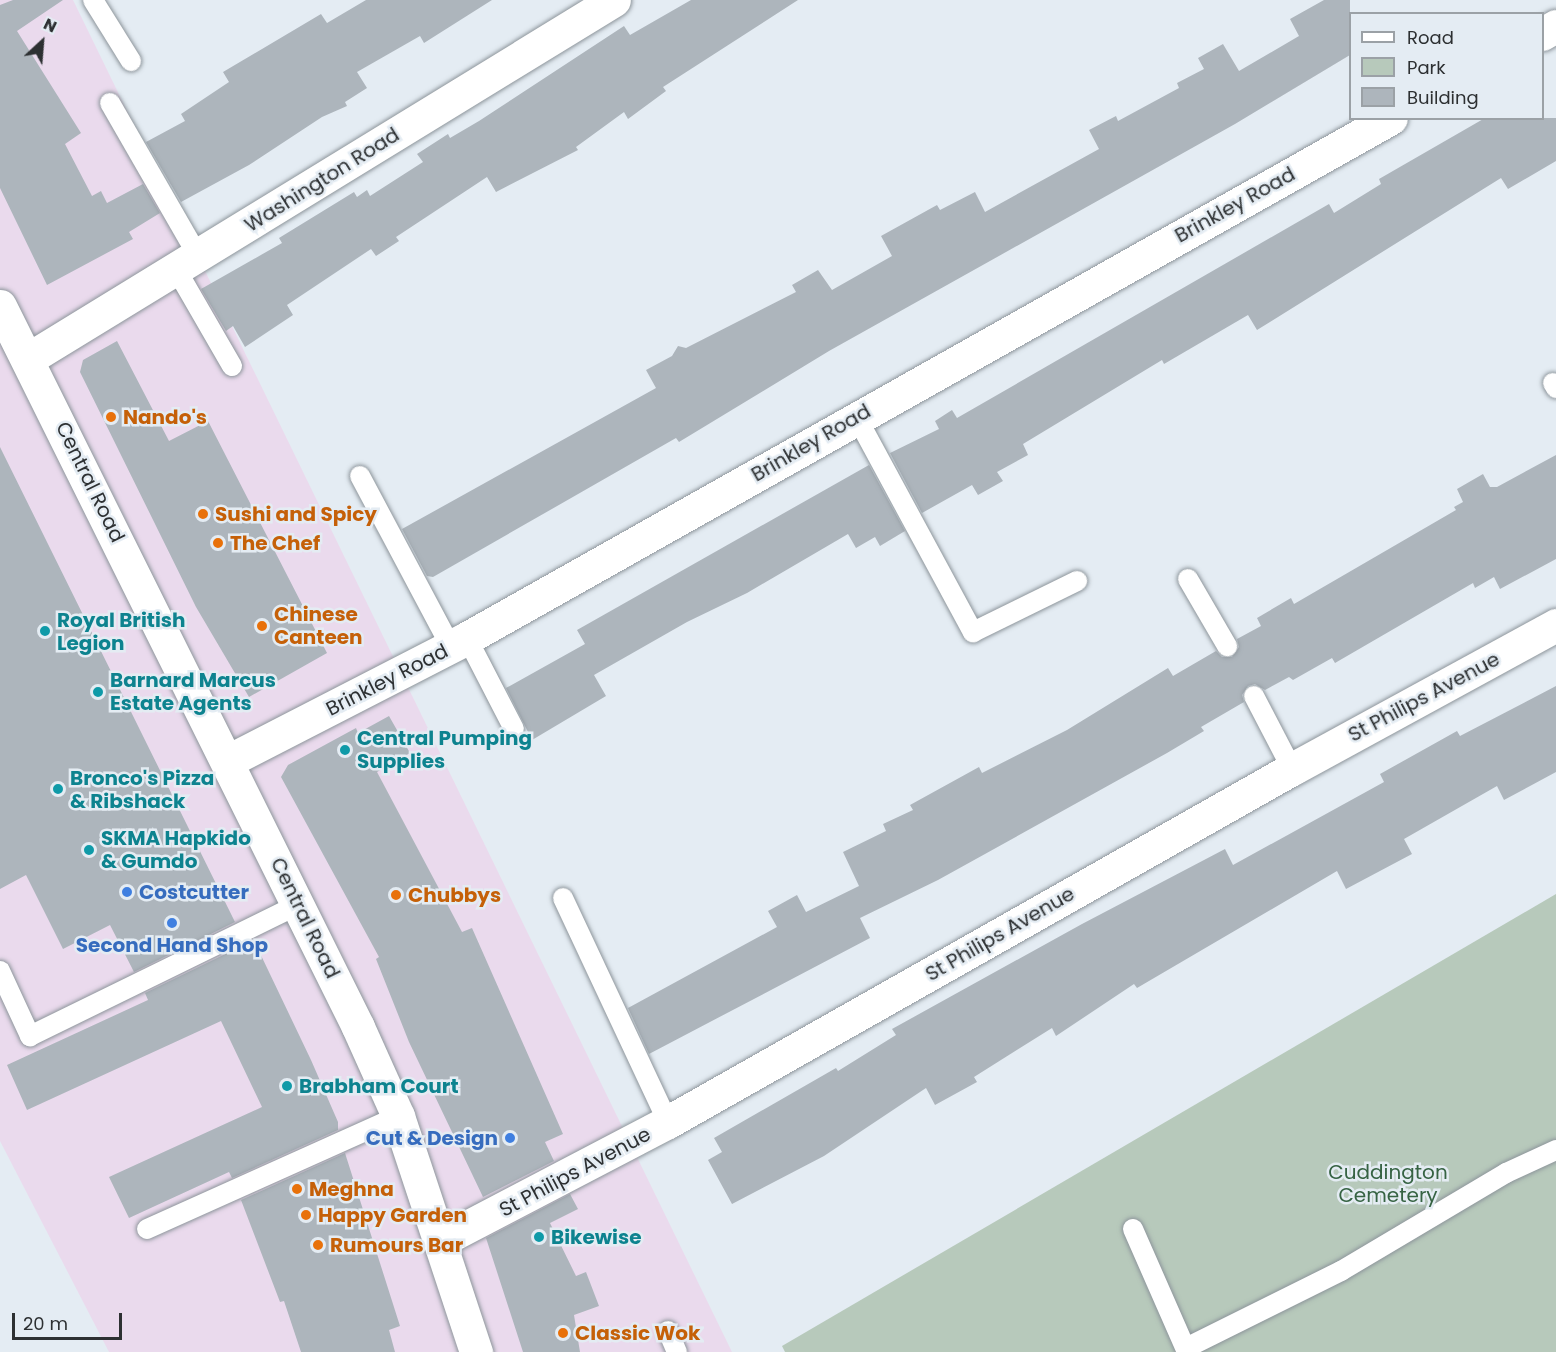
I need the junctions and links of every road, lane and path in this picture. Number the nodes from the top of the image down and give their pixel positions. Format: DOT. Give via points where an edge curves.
graph roads {
  1 [pos="93,0"];
  2 [pos="614,0"];
  3 [pos="131,61"];
  4 [pos="110,103"];
  5 [pos="1386,120"];
  6 [pos="187,262"];
  7 [pos="11,335"];
  8 [pos="232,366"];
  9 [pos="856,416"];
  10 [pos="360,476"];
  11 [pos="1188,579"];
  12 [pos="1077,581"];
  13 [pos="1556,626"];
  14 [pos="459,643"];
  15 [pos="1227,645"];
  16 [pos="1254,696"];
  17 [pos="514,729"];
  18 [pos="228,761"];
  19 [pos="1292,769"];
  20 [pos="563,898"];
  21 [pos="299,904"];
  22 [pos="0,971"];
  23 [pos="398,1116"];
  24 [pos="668,1122"];
  25 [pos="1556,1150"];
  26 [pos="147,1229"];
  27 [pos="1133,1230"];
  28 [pos="442,1240"];
  29 [pos="668,1331"];
  30 [pos="1186,1350"];
  31 [pos="476,1352"];
  32 [pos="677,1352"];
  1 -- 3 [label="lane"];
  2 -- 6 [label="street, Washington Road"];
  4 -- 6 [label="lane"];
  5 -- 9 [label="street, Brinkley Road"];
  6 -- 7 [label="street, Washington Road"];
  6 -- 8 [label="lane"];
  7 -- 18 [label="street, Central Road"];
  9 -- 12 [label="lane" via="973,632"];
  9 -- 14 [label="street, Brinkley Road"];
  10 -- 14 [label="lane"];
  11 -- 15 [label="lane"];
  13 -- 19 [label="street, St Philips Avenue"];
  14 -- 17 [label="lane"];
  14 -- 18 [label="street, Brinkley Road"];
  16 -- 19 [label="lane"];
  18 -- 21 [label="street, Central Road"];
  19 -- 24 [label="street, St Philips Avenue"];
  20 -- 24 [label="lane"];
  21 -- 22 [label="lane" via="30,1036"];
  21 -- 23 [label="street, Central Road"];
  23 -- 26 [label="lane"];
  23 -- 28 [label="street, Central Road"];
  24 -- 28 [label="street, St Philips Avenue"];
  25 -- 30 [label="lane" via="1506,1173 1341,1271"];
  27 -- 30 [label="lane"];
  28 -- 31 [label="street, Central Road"];
  29 -- 32 [label="lane"];
}
